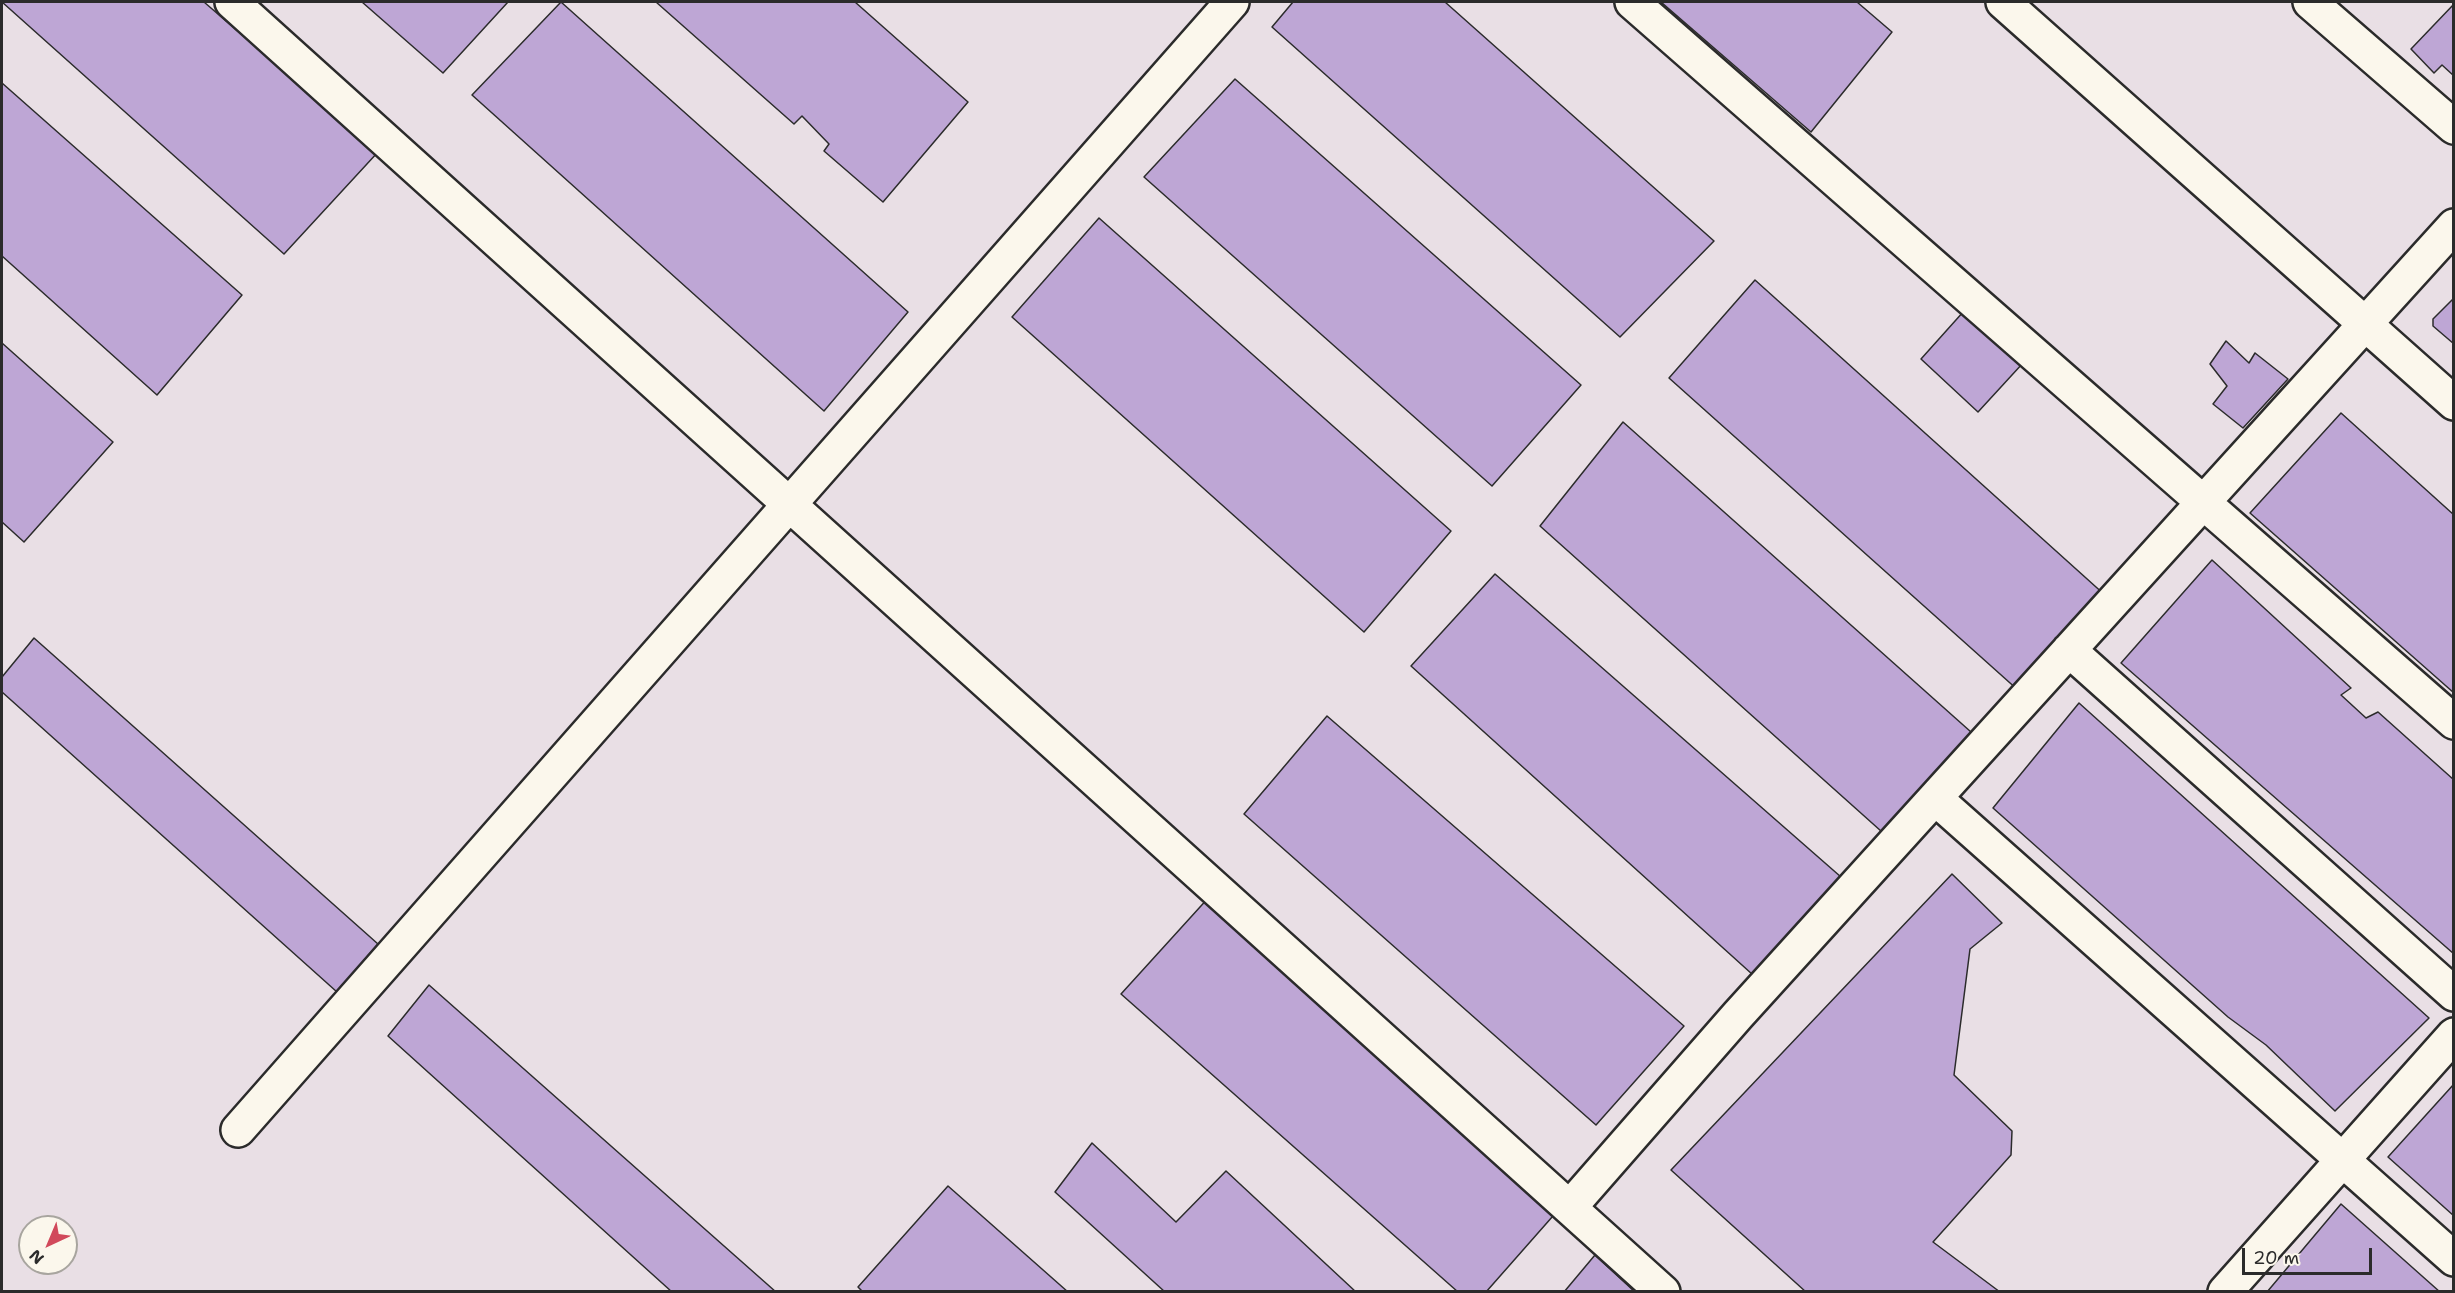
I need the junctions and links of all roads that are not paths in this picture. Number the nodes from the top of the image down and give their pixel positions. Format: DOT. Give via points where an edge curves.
graph roads {
  1 [pos="232,2"];
  2 [pos="1232,2"];
  3 [pos="1632,2"];
  4 [pos="2002,2"];
  5 [pos="2310,2"];
  6 [pos="2454,127"];
  7 [pos="2454,226"];
  8 [pos="2365,323"];
  9 [pos="2454,403"];
  10 [pos="2203,503"];
  11 [pos="789,504"];
  12 [pos="2069,650"];
  13 [pos="2454,722"];
  14 [pos="1935,798"];
  15 [pos="2454,994"];
  16 [pos="2454,1035"];
  17 [pos="238,1130"];
  18 [pos="2342,1160"];
  19 [pos="1570,1207"];
  20 [pos="2454,1259"];
  21 [pos="1663,1292"];
  22 [pos="2225,1292"];
  1 -- 11 [label="street"];
  2 -- 11 [label="street"];
  3 -- 10 [label="street"];
  4 -- 8 [label="street"];
  5 -- 6 [label="street"];
  7 -- 8 [label="street"];
  8 -- 9 [label="street"];
  8 -- 10 [label="street"];
  10 -- 12 [label="street"];
  10 -- 13 [label="street"];
  11 -- 17 [label="street"];
  11 -- 19 [label="street"];
  12 -- 14 [label="street"];
  12 -- 15 [label="street"];
  14 -- 18 [label="street"];
  14 -- 19 [label="street"];
  16 -- 18 [label="street"];
  18 -- 20 [label="street"];
  18 -- 22 [label="street"];
  19 -- 21 [label="street"];
}
